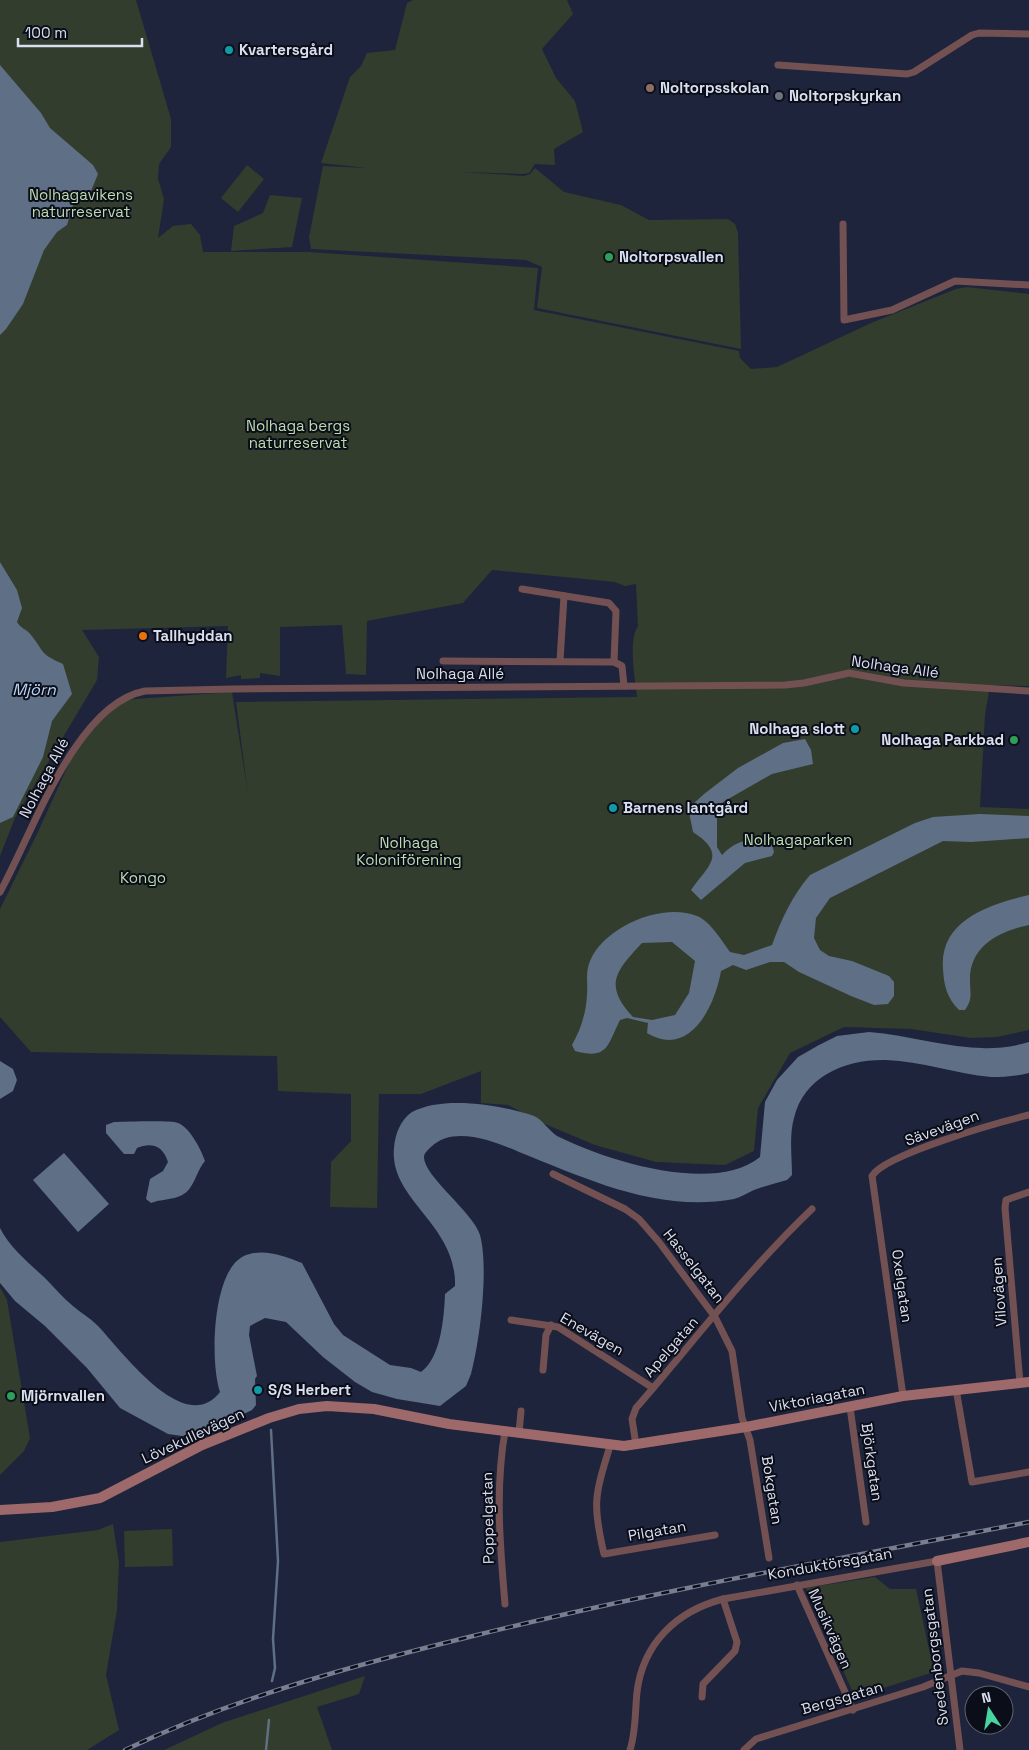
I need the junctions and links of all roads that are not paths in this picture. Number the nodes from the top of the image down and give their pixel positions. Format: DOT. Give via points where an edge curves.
graph roads {
  1 [pos="1029,34"];
  2 [pos="778,65"];
  3 [pos="843,224"];
  4 [pos="1029,285"];
  5 [pos="522,589"];
  6 [pos="564,596"];
  7 [pos="443,661"];
  8 [pos="560,661"];
  9 [pos="614,662"];
  10 [pos="624,686"];
  11 [pos="1029,691"];
  12 [pos="0,892"];
  13 [pos="1029,1114"];
  14 [pos="553,1174"];
  15 [pos="872,1179"];
  16 [pos="1029,1192"];
  17 [pos="812,1209"];
  18 [pos="715,1316"];
  19 [pos="511,1320"];
  20 [pos="551,1325"];
  21 [pos="543,1370"];
  22 [pos="1024,1382"];
  23 [pos="653,1388"];
  24 [pos="956,1389"];
  25 [pos="903,1396"];
  26 [pos="850,1406"];
  27 [pos="521,1411"];
  28 [pos="746,1427"];
  29 [pos="505,1431"];
  30 [pos="519,1433"];
  31 [pos="636,1445"];
  32 [pos="610,1446"];
  33 [pos="1029,1472"];
  34 [pos="0,1510"];
  35 [pos="866,1522"];
  36 [pos="716,1535"];
  37 [pos="1029,1542"];
  38 [pos="769,1558"];
  39 [pos="937,1561"];
  40 [pos="797,1585"];
  41 [pos="723,1599"];
  42 [pos="505,1604"];
  43 [pos="950,1677"];
  44 [pos="1029,1687"];
  45 [pos="702,1697"];
  46 [pos="853,1710"];
  47 [pos="630,1750"];
  48 [pos="744,1750"];
  49 [pos="960,1750"];
  1 -- 2 [label="street" via="972,35 907,74"];
  3 -- 4 [label="street" via="844,320 892,310 955,281"];
  5 -- 6 [label="street"];
  6 -- 8 [label="street"];
  6 -- 9 [label="street" via="609,603 616,611"];
  7 -- 8 [label="street"];
  8 -- 9 [label="street"];
  9 -- 10 [label="street" via="622,666"];
  10 -- 11 [label="street, Nolhaga Allé" via="804,684 849,673 904,684"];
  10 -- 12 [label="street, Nolhaga Allé" via="223,689 133,693 89,728 68,755"];
  13 -- 15 [label="street, Sävevägen" via="909,1154 880,1167"];
  14 -- 18 [label="street, Hasselgatan" via="625,1209 638,1220 659,1242"];
  15 -- 25 [label="street, Oxelgatan"];
  16 -- 22 [label="street, Vilovägen" via="1006,1200"];
  17 -- 18 [label="street, Apelgatan" via="763,1258"];
  18 -- 23 [label="street, Apelgatan"];
  18 -- 28 [label="street, Hasselgatan" via="732,1351"];
  19 -- 20 [label="street, Enevägen"];
  20 -- 21 [label="street" via="546,1335"];
  20 -- 23 [label="street, Enevägen"];
  22 -- 24 [label="street, Viktoriagatan"];
  23 -- 31 [label="street, Apelgatan" via="636,1408 632,1419"];
  24 -- 25 [label="street, Viktoriagatan"];
  24 -- 33 [label="street" via="972,1482"];
  25 -- 26 [label="street, Viktoriagatan"];
  26 -- 28 [label="street, Viktoriagatan"];
  26 -- 35 [label="street, Björkgatan"];
  27 -- 30 [label="street"];
  28 -- 31 [label="street, Viktoriagatan"];
  28 -- 38 [label="street, Bokgatan"];
  29 -- 30 [label="street, Lövekullevägen"];
  29 -- 34 [label="street, Lövekullevägen" via="374,1409 327,1406 299,1409 202,1445 100,1498 52,1507"];
  29 -- 42 [label="street, Poppelgatan" via="499,1482 499,1543"];
  30 -- 32 [label="street, Lövekullevägen"];
  31 -- 32 [label="street, Viktoriagatan"];
  32 -- 36 [label="street, Pilgatan" via="595,1499 604,1554"];
  37 -- 39 [label="street, Konduktörsgatan"];
  39 -- 40 [label="street, Konduktörsgatan"];
  39 -- 43 [label="street, Svedenborgsgatan"];
  40 -- 41 [label="street, Konduktörsgatan"];
  40 -- 46 [label="street, Musikvägen"];
  41 -- 45 [label="street" via="737,1642 735,1651 703,1684"];
  41 -- 47 [label="street, Konduktörsgatan" via="680,1617 651,1648 641,1672"];
  43 -- 44 [label="street, Bergsgatan" via="970,1671"];
  43 -- 46 [label="street, Bergsgatan"];
  43 -- 49 [label="street, Svedenborgsgatan"];
  46 -- 48 [label="street, Bergsgatan" via="756,1739"];
}
